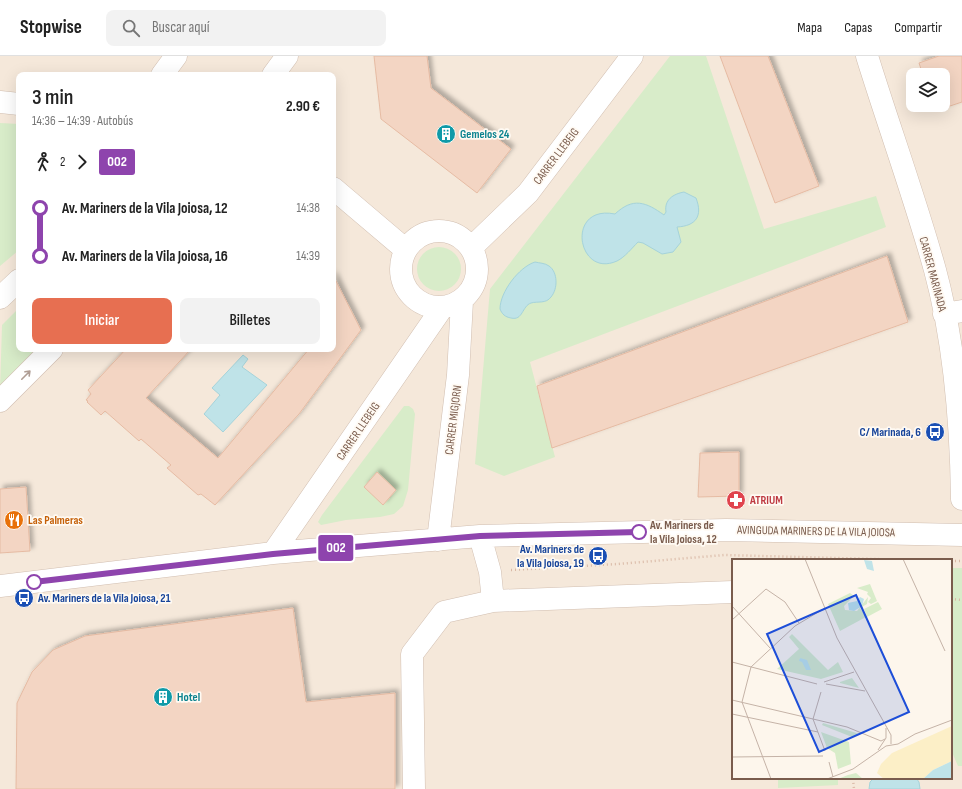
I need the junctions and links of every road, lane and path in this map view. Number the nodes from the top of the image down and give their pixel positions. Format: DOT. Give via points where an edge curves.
graph roads {
  1 [pos="176,56"];
  2 [pos="287,56"];
  3 [pos="632,56"];
  4 [pos="867,56"];
  5 [pos="164,72"];
  6 [pos="275,72"];
  7 [pos="0,102"];
  8 [pos="16,104"];
  9 [pos="336,191"];
  10 [pos="471,248"];
  11 [pos="406,250"];
  12 [pos="16,283"];
  13 [pos="0,298"];
  14 [pos="452,304"];
  15 [pos="953,312"];
  16 [pos="49,352"];
  17 [pos="0,401"];
  18 [pos="962,499"];
  19 [pos="962,535"];
  20 [pos="480,536"];
  21 [pos="438,540"];
  22 [pos="273,554"];
  23 [pos="874,559"];
  24 [pos="490,572"];
  25 [pos="0,586"];
  26 [pos="732,592"];
  27 [pos="952,599"];
  28 [pos="962,600"];
  29 [pos="493,601"];
  30 [pos="853,779"];
  31 [pos="414,789"];
  32 [pos="854,789"];
  1 -- 5 [label="street"];
  2 -- 6 [label="street"];
  3 -- 10 [label="street, CARRER LLEBEIG" via="528,193"];
  4 -- 15 [label="street, CARRER MARINADA" via="935,271"];
  7 -- 8 [label="street"];
  9 -- 11 [label="street"];
  10 -- 11 [label="street" via="463,238 438,231 426,233"];
  10 -- 14 [label="street" via="478,270 476,282 470,292"];
  11 -- 14 [label="street" via="401,273 410,294 425,304"];
  12 -- 13 [label="street"];
  14 -- 21 [label="street, CARRER MIGJORN" via="458,375"];
  14 -- 22 [label="street, CARRER LLEBEIG"];
  15 -- 18 [label="street, CARRER MARINADA"];
  17 -- 16 [label="street, one-way"];
  19 -- 20 [label="street, AVINGUDA MARINERS DE LA VILA JOIOSA" via="726,530"];
  20 -- 21 [label="street, AVINGUDA MARINERS DE LA VILA JOIOSA"];
  20 -- 24 [label="street"];
  21 -- 22 [label="street, AVINGUDA MARINERS DE LA VILA JOIOSA"];
  22 -- 25 [label="street, AVINGUDA MARINERS DE LA VILA JOIOSA"];
  23 -- 24 [label="path" via="724,555"];
  24 -- 29 [label="street"];
  26 -- 29 [label="street"];
  27 -- 28 [label="path"];
  29 -- 31 [label="street" via="444,612 412,654"];
  30 -- 32 [label="path"];
}
